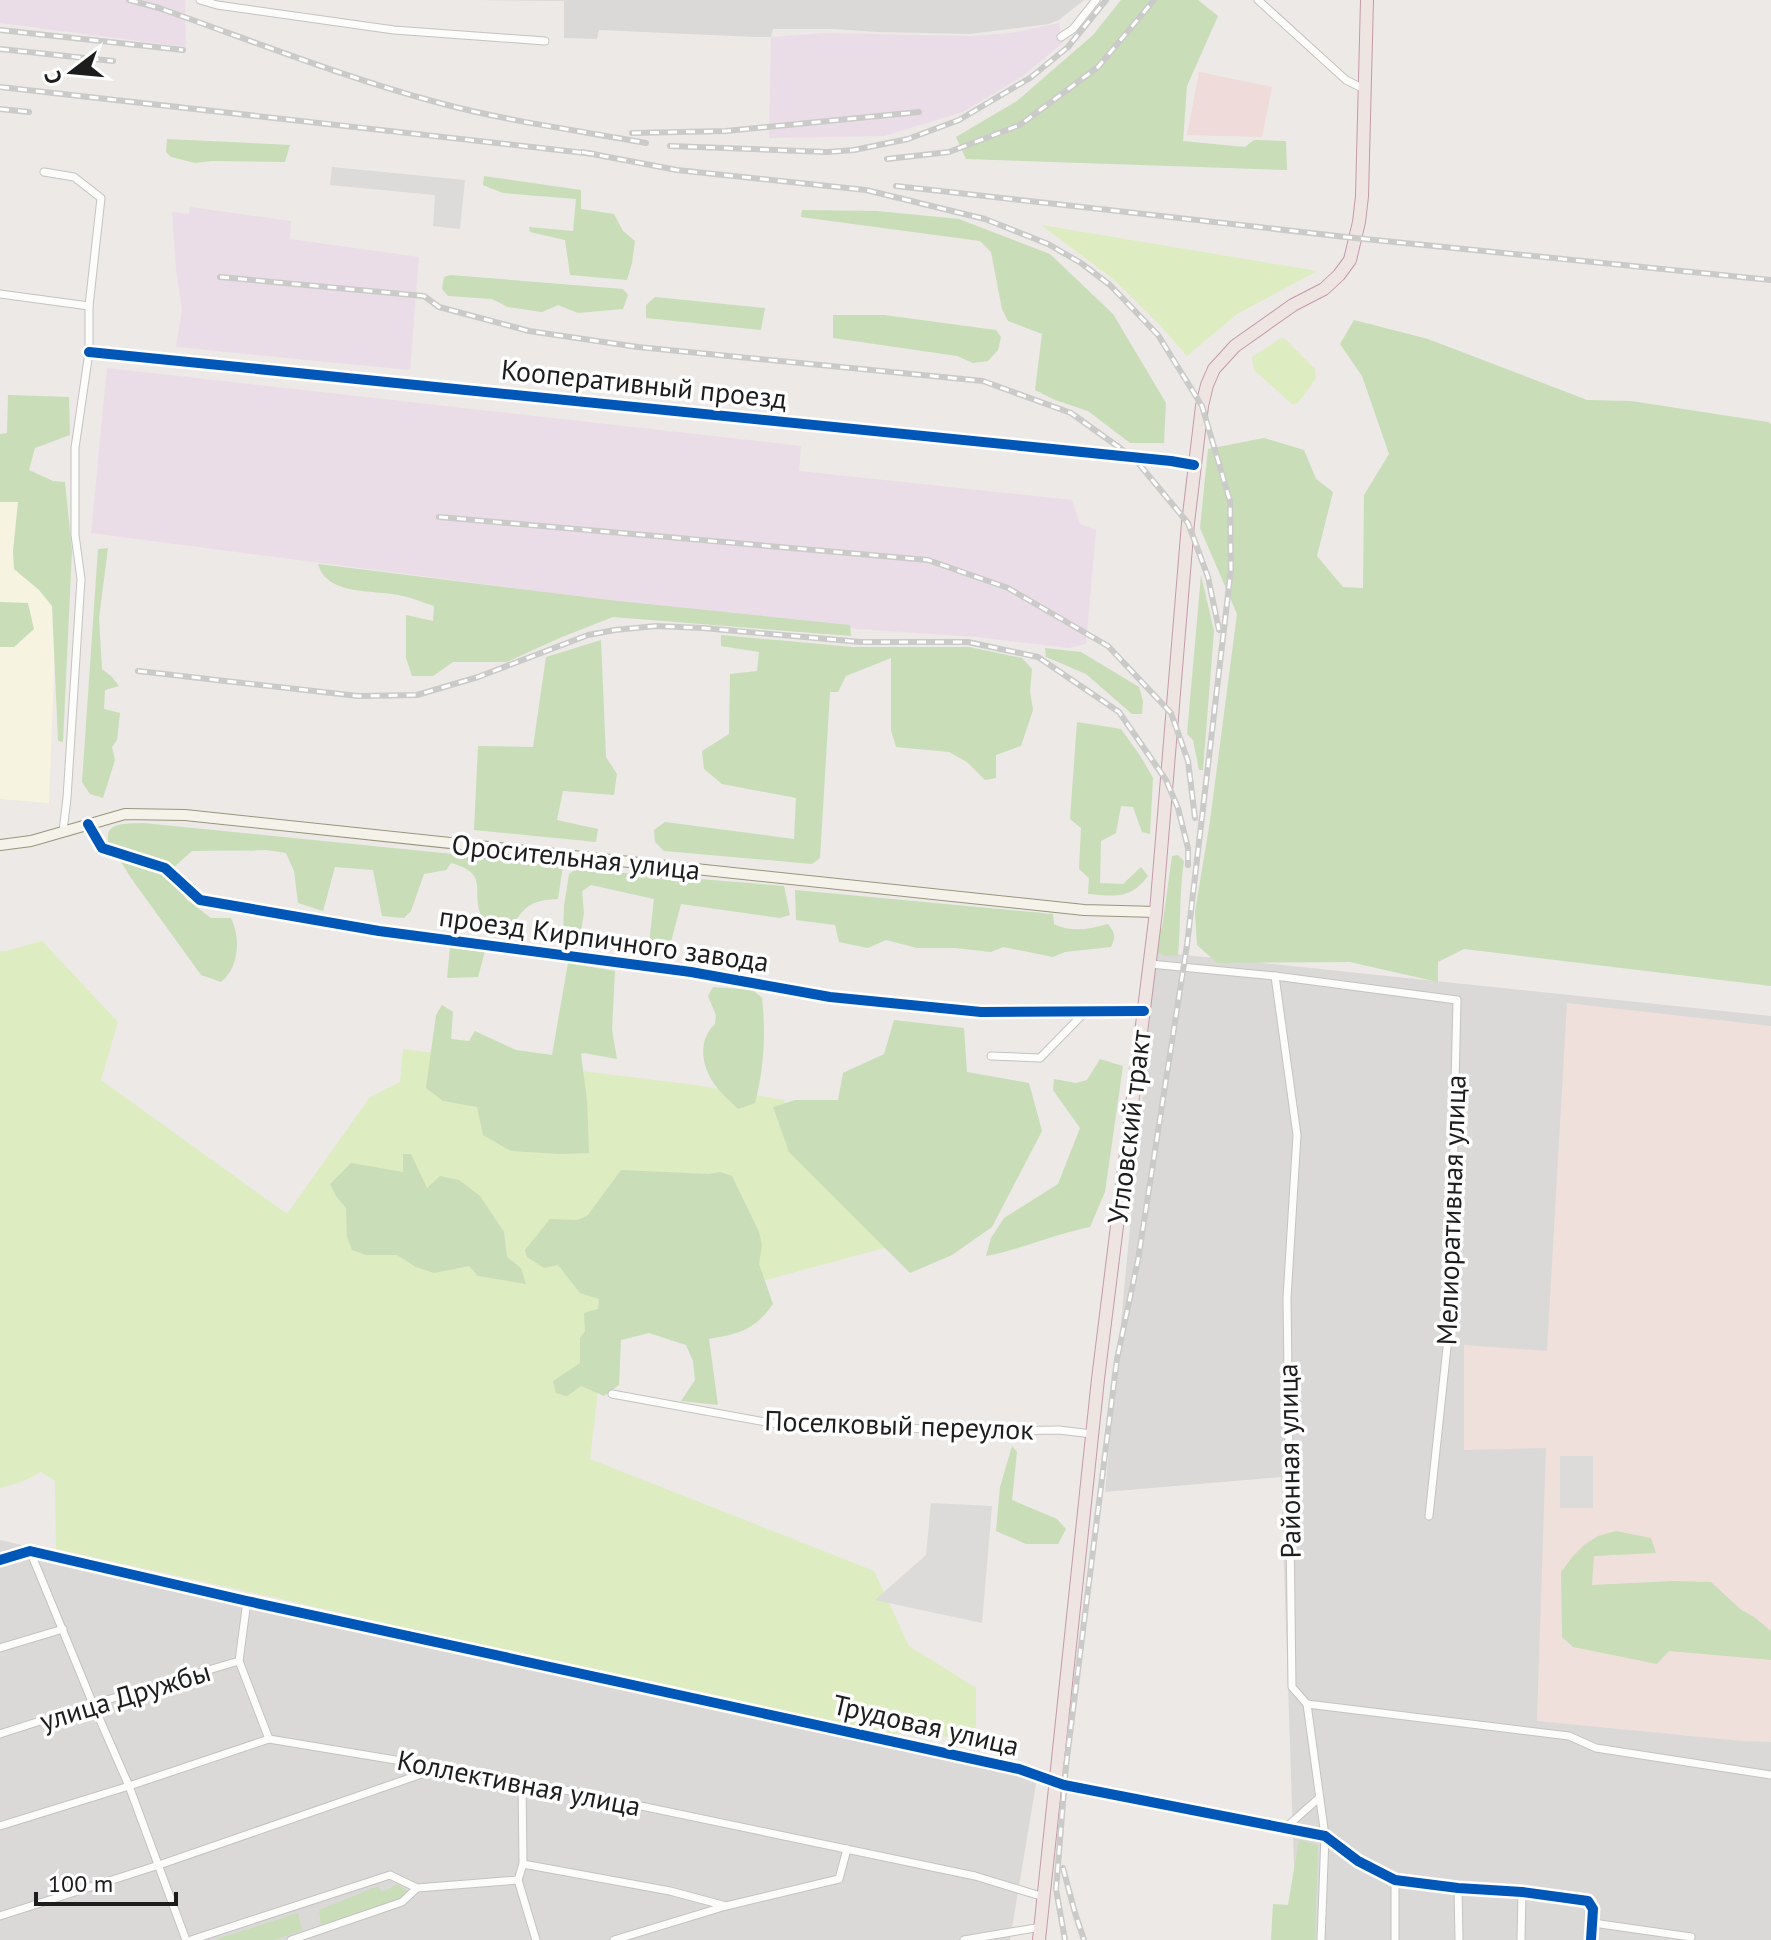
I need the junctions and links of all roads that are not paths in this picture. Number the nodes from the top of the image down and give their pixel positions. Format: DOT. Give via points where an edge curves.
graph roads {
  1 [pos="200,0"];
  2 [pos="1096,0"];
  3 [pos="1258,0"];
  4 [pos="1367,0"];
  5 [pos="1061,37"];
  6 [pos="545,41"];
  7 [pos="1366,90"];
  8 [pos="44,172"];
  9 [pos="0,294"];
  10 [pos="89,306"];
  11 [pos="89,352"];
  12 [pos="1194,465"];
  13 [pos="88,824"];
  14 [pos="63,831"];
  15 [pos="0,845"];
  16 [pos="1156,912"];
  17 [pos="1150,964"];
  18 [pos="1275,976"];
  19 [pos="1086,1011"];
  20 [pos="1144,1011"];
  21 [pos="991,1056"];
  22 [pos="612,1394"];
  23 [pos="1092,1434"];
  24 [pos="1429,1516"];
  25 [pos="30,1551"];
  26 [pos="0,1560"];
  27 [pos="247,1601"];
  28 [pos="63,1629"];
  29 [pos="0,1648"];
  30 [pos="239,1661"];
  31 [pos="93,1704"];
  32 [pos="1307,1704"];
  33 [pos="0,1734"];
  34 [pos="269,1739"];
  35 [pos="441,1767"];
  36 [pos="1771,1775"];
  37 [pos="522,1781"];
  38 [pos="1055,1782"];
  39 [pos="129,1786"];
  40 [pos="1319,1798"];
  41 [pos="0,1826"];
  42 [pos="1284,1829"];
  43 [pos="1325,1836"];
  44 [pos="847,1849"];
  45 [pos="523,1864"];
  46 [pos="159,1865"];
  47 [pos="518,1880"];
  48 [pos="1395,1880"];
  49 [pos="417,1888"];
  50 [pos="1458,1888"];
  51 [pos="1522,1892"];
  52 [pos="1044,1897"];
  53 [pos="726,1906"];
  54 [pos="0,1916"];
  55 [pos="1593,1923"];
  56 [pos="1040,1934"];
  57 [pos="1690,1938"];
  58 [pos="189,1940"];
  59 [pos="291,1940"];
  60 [pos="536,1940"];
  61 [pos="614,1940"];
  62 [pos="964,1940"];
  63 [pos="1321,1940"];
  64 [pos="1395,1940"];
  65 [pos="1459,1940"];
  66 [pos="1521,1940"];
  67 [pos="1591,1940"];
  1 -- 6 [label="street" via="394,30"];
  2 -- 5 [label="street"];
  3 -- 7 [label="street" via="1346,80"];
  4 -- 7 [label="highway, Угловский тракт"];
  7 -- 12 [label="highway, Угловский тракт" via="1362,196 1350,260 1324,289 1235,346 1214,369 1202,406"];
  8 -- 10 [label="street" via="74,177 101,198"];
  9 -- 10 [label="street"];
  10 -- 11 [label="street"];
  11 -- 12 [label="street, Кооперативный проезд"];
  11 -- 14 [label="street" via="75,448 81,579"];
  12 -- 16 [label="highway, Угловский тракт"];
  13 -- 14 [label="main road, Оросительная улица"];
  13 -- 16 [label="main road, Оросительная улица" via="125,814 185,815 1084,910"];
  13 -- 19 [label="street, проезд Кирпичного завода" via="102,848 165,868 200,900 830,997 981,1012"];
  14 -- 15 [label="main road, Оросительная улица"];
  16 -- 17 [label="highway, Угловский тракт"];
  17 -- 18 [label="street"];
  17 -- 20 [label="highway, Угловский тракт"];
  18 -- 24 [label="street, Мелиоративная улица" via="1457,1000 1453,1291"];
  18 -- 32 [label="street, Районная улица" via="1297,1135 1287,1298 1292,1687"];
  19 -- 20 [label="street, проезд Кирпичного завода"];
  19 -- 21 [label="street" via="1040,1058"];
  20 -- 23 [label="highway, Угловский тракт"];
  22 -- 23 [label="street, Поселковый переулок" via="782,1425"];
  23 -- 38 [label="highway, Угловский тракт"];
  25 -- 26 [label="street"];
  25 -- 27 [label="street, Трудовая улица"];
  25 -- 28 [label="street"];
  27 -- 30 [label="street, улица Дружбы"];
  27 -- 38 [label="street, Трудовая улица" via="1019,1769"];
  28 -- 29 [label="street"];
  28 -- 31 [label="street"];
  30 -- 31 [label="street, улица Дружбы"];
  30 -- 34 [label="street"];
  31 -- 33 [label="street, улица Дружбы"];
  31 -- 39 [label="street"];
  32 -- 36 [label="street" via="1569,1736 1596,1748"];
  32 -- 40 [label="street, Районная улица"];
  34 -- 35 [label="street, Коллективная улица"];
  34 -- 39 [label="street, Коллективная улица"];
  35 -- 37 [label="street, Коллективная улица"];
  35 -- 46 [label="street"];
  37 -- 44 [label="street, Коллективная улица"];
  37 -- 45 [label="street"];
  38 -- 42 [label="street, Трудовая улица"];
  38 -- 52 [label="highway, Угловский тракт"];
  39 -- 41 [label="street, Коллективная улица"];
  39 -- 46 [label="street"];
  40 -- 42 [label="street"];
  40 -- 43 [label="street, Районная улица"];
  42 -- 43 [label="street, Трудовая улица"];
  43 -- 48 [label="street, Трудовая улица"];
  43 -- 63 [label="street, Районная улица"];
  44 -- 52 [label="street, Коллективная улица" via="975,1876"];
  44 -- 53 [label="street" via="839,1879"];
  45 -- 47 [label="street"];
  45 -- 53 [label="street"];
  46 -- 54 [label="street"];
  46 -- 58 [label="street"];
  47 -- 49 [label="street"];
  47 -- 60 [label="street"];
  48 -- 50 [label="street, Трудовая улица"];
  48 -- 64 [label="street"];
  49 -- 58 [label="street" via="390,1875"];
  49 -- 59 [label="street" via="402,1902"];
  50 -- 51 [label="street, Трудовая улица"];
  50 -- 65 [label="street"];
  51 -- 55 [label="street, Трудовая улица" via="1588,1901"];
  51 -- 66 [label="street"];
  52 -- 56 [label="highway, Угловский тракт"];
  53 -- 61 [label="street"];
  55 -- 57 [label="street"];
  55 -- 67 [label="street"];
  56 -- 62 [label="street"];
}
